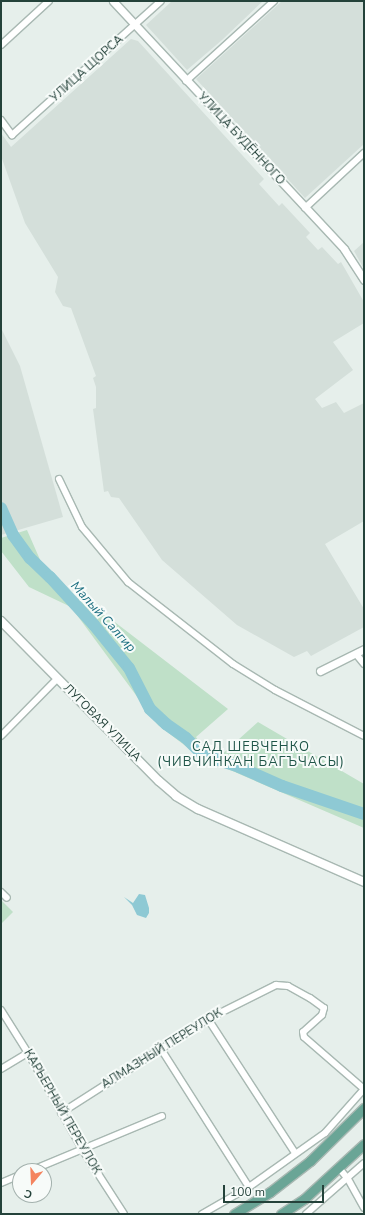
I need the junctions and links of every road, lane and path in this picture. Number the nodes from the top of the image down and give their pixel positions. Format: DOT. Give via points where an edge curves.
graph roads {
  1 [pos="49,1"];
  2 [pos="113,1"];
  3 [pos="162,1"];
  4 [pos="274,1"];
  5 [pos="135,25"];
  6 [pos="1,45"];
  7 [pos="186,81"];
  8 [pos="1,120"];
  9 [pos="364,153"];
  10 [pos="305,208"];
  11 [pos="364,280"];
  12 [pos="59,479"];
  13 [pos="1,621"];
  14 [pos="364,649"];
  15 [pos="356,654"];
  16 [pos="364,664"];
  17 [pos="320,671"];
  18 [pos="58,678"];
  19 [pos="1,736"];
  20 [pos="364,736"];
  21 [pos="364,882"];
  22 [pos="1,892"];
  23 [pos="7,898"];
  24 [pos="1,1010"];
  25 [pos="208,1019"];
  26 [pos="162,1049"];
  27 [pos="28,1053"];
  28 [pos="1,1069"];
  29 [pos="364,1089"];
  30 [pos="364,1108"];
  31 [pos="62,1112"];
  32 [pos="162,1116"];
  33 [pos="364,1144"];
  34 [pos="82,1149"];
  35 [pos="295,1153"];
  36 [pos="364,1162"];
  37 [pos="49,1163"];
  38 [pos="339,1168"];
  39 [pos="12,1178"];
  40 [pos="348,1179"];
  41 [pos="1,1183"];
  42 [pos="248,1187"];
  43 [pos="364,1208"];
  44 [pos="124,1214"];
  45 [pos="202,1214"];
  46 [pos="234,1214"];
  47 [pos="281,1214"];
  48 [pos="306,1214"];
  1 -- 6 [label="street"];
  2 -- 5 [label="street, УЛИЦА БУДЁННОГО"];
  3 -- 5 [label="street, УЛИЦА ЩОРСА"];
  4 -- 7 [label="street"];
  5 -- 7 [label="street, УЛИЦА БУДЁННОГО"];
  5 -- 8 [label="street, УЛИЦА ЩОРСА" via="12,135"];
  7 -- 10 [label="street, УЛИЦА БУДЁННОГО"];
  9 -- 10 [label="street"];
  10 -- 11 [label="street, УЛИЦА БУДЁННОГО" via="344,249"];
  12 -- 20 [label="street" via="82,527 128,582 233,664 275,690"];
  13 -- 18 [label="main road, ЛУГОВАЯ УЛИЦА"];
  14 -- 15 [label="street"];
  15 -- 16 [label="street"];
  15 -- 17 [label="street"];
  18 -- 19 [label="street"];
  18 -- 21 [label="main road, ЛУГОВАЯ УЛИЦА" via="176,796 198,809"];
  22 -- 23 [label="street"];
  24 -- 27 [label="street, КАРЬЕРНЫЙ ПЕРЕУЛОК"];
  25 -- 26 [label="street, АЛМАЗНЫЙ ПЕРЕУЛОК"];
  25 -- 29 [label="street, АЛМАЗНЫЙ ПЕРЕУЛОК" via="276,985 288,986 324,1008 322,1015 303,1032 304,1037"];
  25 -- 35 [label="street"];
  26 -- 31 [label="street, АЛМАЗНЫЙ ПЕРЕУЛОК"];
  26 -- 42 [label="street"];
  27 -- 28 [label="street"];
  27 -- 31 [label="street, КАРЬЕРНЫЙ ПЕРЕУЛОК"];
  29 -- 35 [label="street" via="325,1133"];
  30 -- 46 [label="main road" via="310,1161 270,1192"];
  31 -- 34 [label="street, КАРЬЕРНЫЙ ПЕРЕУЛОК"];
  32 -- 34 [label="street"];
  33 -- 38 [label="main road"];
  34 -- 37 [label="street"];
  34 -- 44 [label="street, КАРЬЕРНЫЙ ПЕРЕУЛОК"];
  35 -- 42 [label="street"];
  36 -- 40 [label="street"];
  38 -- 40 [label="street"];
  38 -- 47 [label="main road" via="304,1199"];
  39 -- 41 [label="street"];
  40 -- 43 [label="street"];
  40 -- 48 [label="street"];
  42 -- 45 [label="street"];
}
